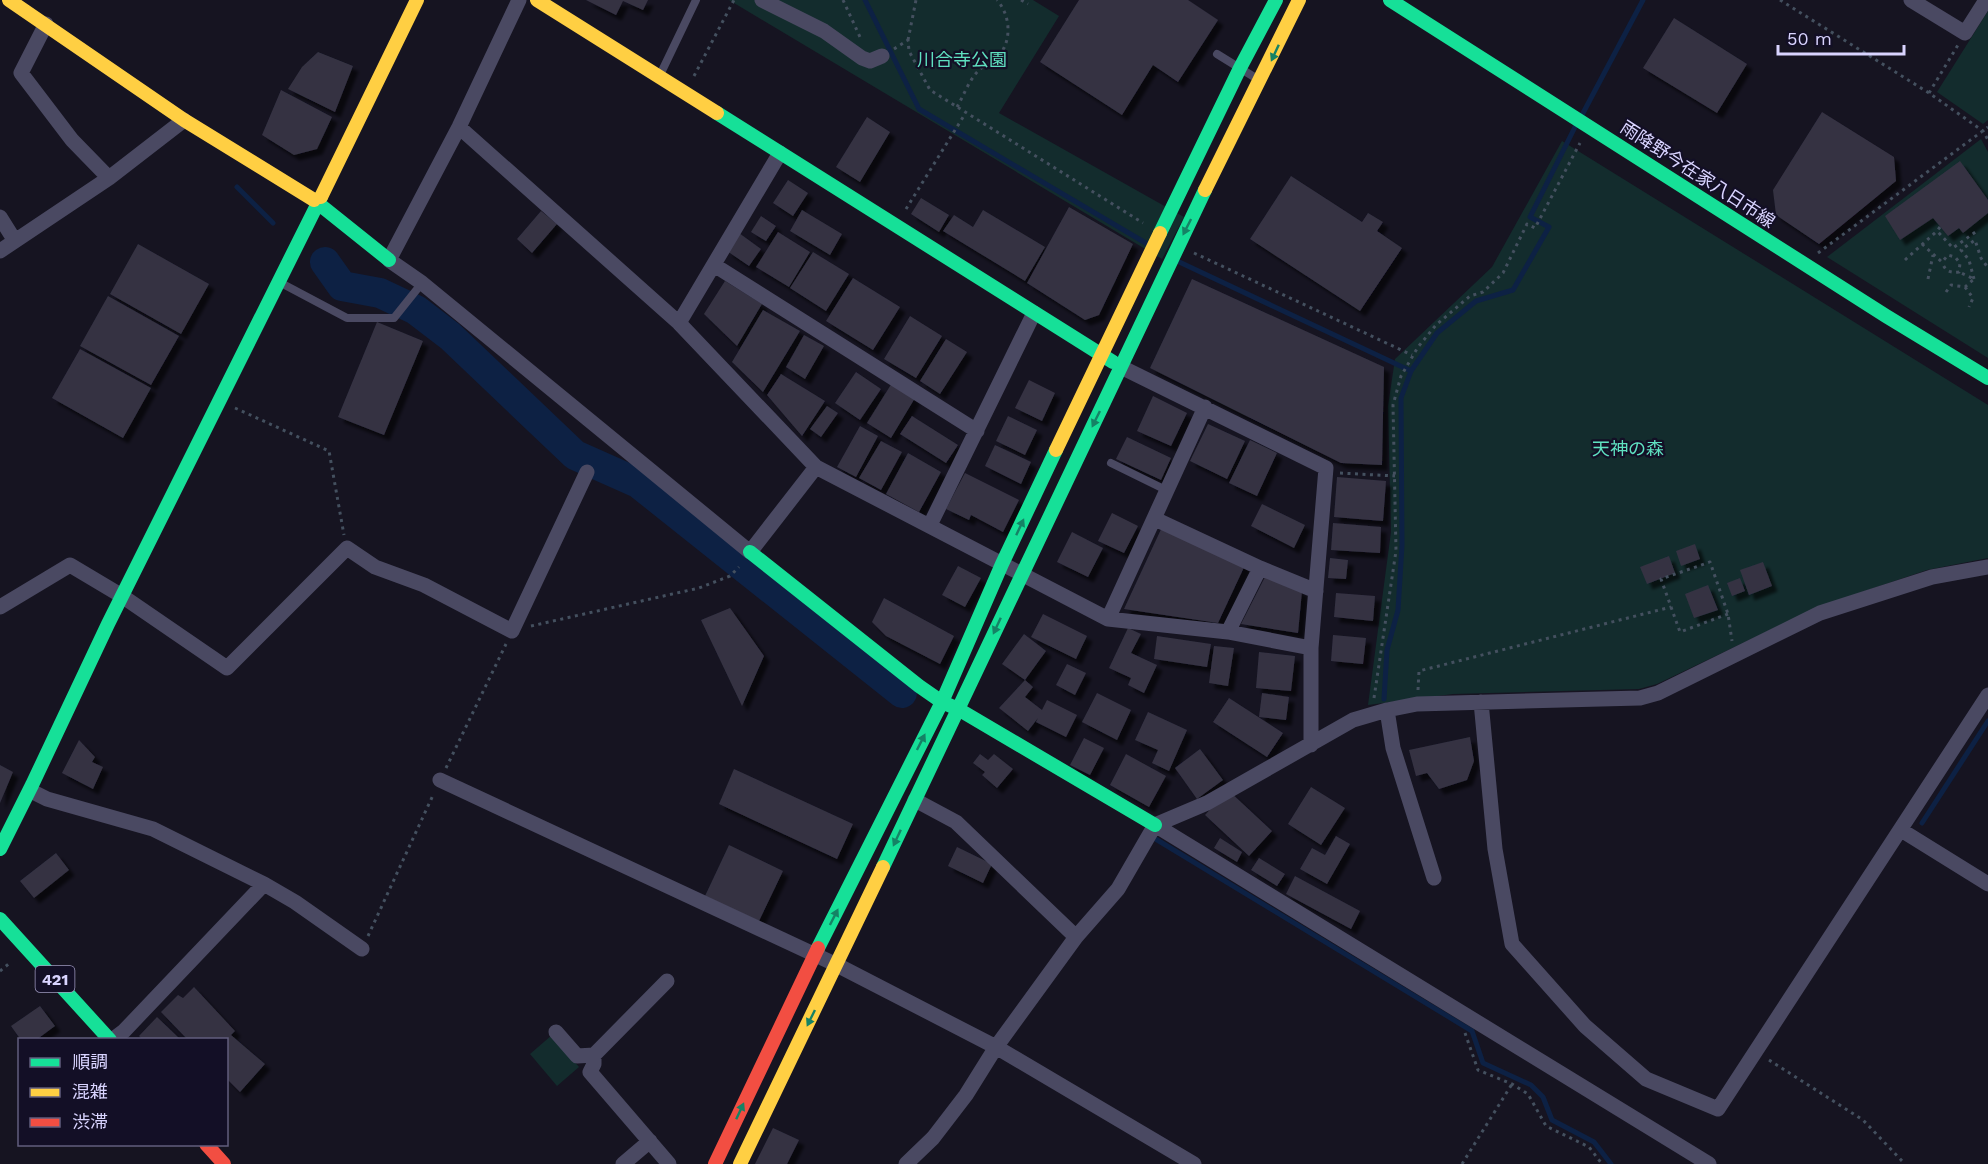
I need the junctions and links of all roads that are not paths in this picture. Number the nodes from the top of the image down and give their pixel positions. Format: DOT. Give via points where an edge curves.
graph roads {
  1 [pos="417,0"];
  2 [pos="519,0"];
  3 [pos="537,0"];
  4 [pos="696,0"];
  5 [pos="762,0"];
  6 [pos="1276,0"];
  7 [pos="1299,0"];
  8 [pos="1390,0"];
  9 [pos="1911,0"];
  10 [pos="1986,0"];
  11 [pos="18,2"];
  12 [pos="46,24"];
  13 [pos="1217,54"];
  14 [pos="876,58"];
  15 [pos="1240,68"];
  16 [pos="659,76"];
  17 [pos="1261,81"];
  18 [pos="184,120"];
  19 [pos="459,127"];
  20 [pos="780,153"];
  21 [pos="108,178"];
  22 [pos="319,203"];
  23 [pos="0,217"];
  24 [pos="15,241"];
  25 [pos="0,251"];
  26 [pos="389,261"];
  27 [pos="714,265"];
  28 [pos="280,283"];
  29 [pos="422,283"];
  30 [pos="1034,313"];
  31 [pos="679,323"];
  32 [pos="1101,355"];
  33 [pos="1121,366"];
  34 [pos="1988,378"];
  35 [pos="1205,407"];
  36 [pos="977,431"];
  37 [pos="1111,463"];
  38 [pos="816,467"];
  39 [pos="586,472"];
  40 [pos="1168,491"];
  41 [pos="1155,519"];
  42 [pos="930,525"];
  43 [pos="750,552"];
  44 [pos="1002,564"];
  45 [pos="1988,567"];
  46 [pos="1260,568"];
  47 [pos="1022,573"];
  48 [pos="1316,591"];
  49 [pos="122,596"];
  50 [pos="0,607"];
  51 [pos="1108,619"];
  52 [pos="1228,632"];
  53 [pos="1311,648"];
  54 [pos="1988,694"];
  55 [pos="942,702"];
  56 [pos="1481,702"];
  57 [pos="958,709"];
  58 [pos="1379,712"];
  59 [pos="1311,745"];
  60 [pos="441,780"];
  61 [pos="31,790"];
  62 [pos="915,800"];
  63 [pos="1155,825"];
  64 [pos="1901,830"];
  65 [pos="0,849"];
  66 [pos="1434,878"];
  67 [pos="264,884"];
  68 [pos="1988,884"];
  69 [pos="2,926"];
  70 [pos="1076,937"];
  71 [pos="362,949"];
  72 [pos="814,954"];
  73 [pos="837,965"];
  74 [pos="667,981"];
  75 [pos="556,1032"];
  76 [pos="109,1038"];
  77 [pos="114,1038"];
  78 [pos="996,1047"];
  79 [pos="594,1055"];
  80 [pos="650,1141"];
  81 [pos="208,1146"];
  82 [pos="224,1164"];
  83 [pos="623,1164"];
  84 [pos="669,1164"];
  85 [pos="715,1164"];
  86 [pos="740,1164"];
  87 [pos="906,1164"];
  88 [pos="1194,1164"];
  89 [pos="1709,1164"];
  1 -- 22 [label="main road"];
  2 -- 19 [label="street"];
  3 -- 16 [label="main road"];
  4 -- 16 [label="lane"];
  5 -- 14 [label="street" via="824,31 862,58"];
  6 -- 15 [label="main road"];
  7 -- 17 [label="main road, one-way"];
  8 -- 34 [label="main road, 雨降野今在家八日市線"];
  9 -- 10 [label="street" via="1965,33"];
  11 -- 12 [label="main road"];
  12 -- 18 [label="main road"];
  12 -- 21 [label="street" via="21,73 72,140"];
  13 -- 15 [label="lane"];
  15 -- 17 [label="lane"];
  15 -- 32 [label="main road"];
  16 -- 20 [label="main road"];
  17 -- 33 [label="main road, one-way"];
  18 -- 21 [label="street"];
  18 -- 22 [label="main road"];
  19 -- 26 [label="street"];
  19 -- 31 [label="street"];
  20 -- 27 [label="street"];
  20 -- 30 [label="main road"];
  21 -- 24 [label="street"];
  22 -- 26 [label="main road"];
  22 -- 28 [label="main road"];
  23 -- 24 [label="street"];
  24 -- 25 [label="street"];
  26 -- 29 [label="street"];
  27 -- 31 [label="street"];
  27 -- 36 [label="street"];
  28 -- 29 [label="lane" via="347,318 394,318"];
  28 -- 49 [label="main road"];
  29 -- 43 [label="street"];
  30 -- 32 [label="main road"];
  30 -- 36 [label="street"];
  31 -- 38 [label="street"];
  32 -- 33 [label="main road"];
  44 -- 32 [label="main road, one-way"];
  33 -- 35 [label="street"];
  33 -- 47 [label="main road, one-way"];
  35 -- 40 [label="street"];
  35 -- 48 [label="street" via="1326,468"];
  36 -- 42 [label="street"];
  37 -- 40 [label="lane"];
  38 -- 42 [label="street"];
  38 -- 43 [label="street"];
  39 -- 49 [label="street" via="512,631 424,585 375,567 347,548 228,669"];
  40 -- 41 [label="street"];
  41 -- 46 [label="street"];
  41 -- 51 [label="street"];
  42 -- 44 [label="street"];
  43 -- 55 [label="main road"];
  44 -- 47 [label="street"];
  44 -- 55 [label="main road"];
  45 -- 56 [label="street" via="1932,577 1821,613 1658,693 1640,698"];
  46 -- 48 [label="street"];
  46 -- 52 [label="street"];
  47 -- 51 [label="street"];
  47 -- 57 [label="main road, one-way"];
  48 -- 53 [label="street"];
  49 -- 50 [label="street" via="70,565"];
  49 -- 61 [label="main road"];
  51 -- 52 [label="street"];
  52 -- 53 [label="street"];
  53 -- 59 [label="street"];
  54 -- 64 [label="street"];
  55 -- 57 [label="main road"];
  72 -- 55 [label="main road, one-way"];
  56 -- 58 [label="street" via="1417,704"];
  56 -- 64 [label="street" via="1495,849 1512,944 1586,1026 1646,1079 1718,1109"];
  57 -- 62 [label="main road"];
  57 -- 63 [label="main road"];
  58 -- 59 [label="street" via="1353,720"];
  58 -- 66 [label="street"];
  59 -- 63 [label="street" via="1207,803"];
  60 -- 72 [label="street"];
  61 -- 65 [label="main road"];
  61 -- 67 [label="street" via="153,829"];
  62 -- 70 [label="street" via="956,822"];
  62 -- 73 [label="main road, one-way"];
  63 -- 70 [label="street" via="1118,890"];
  63 -- 89 [label="street"];
  64 -- 68 [label="street"];
  67 -- 71 [label="street"];
  67 -- 77 [label="street"];
  69 -- 76 [label="main road, 421"];
  70 -- 78 [label="street"];
  72 -- 73 [label="street"];
  85 -- 72 [label="main road, one-way"];
  73 -- 78 [label="street"];
  73 -- 86 [label="main road, one-way"];
  74 -- 79 [label="street"];
  75 -- 79 [label="street" via="577,1056"];
  78 -- 87 [label="street" via="933,1138"];
  78 -- 88 [label="street"];
  79 -- 80 [label="street" via="590,1072"];
  80 -- 83 [label="street"];
  80 -- 84 [label="street"];
  81 -- 82 [label="main road"];
}
